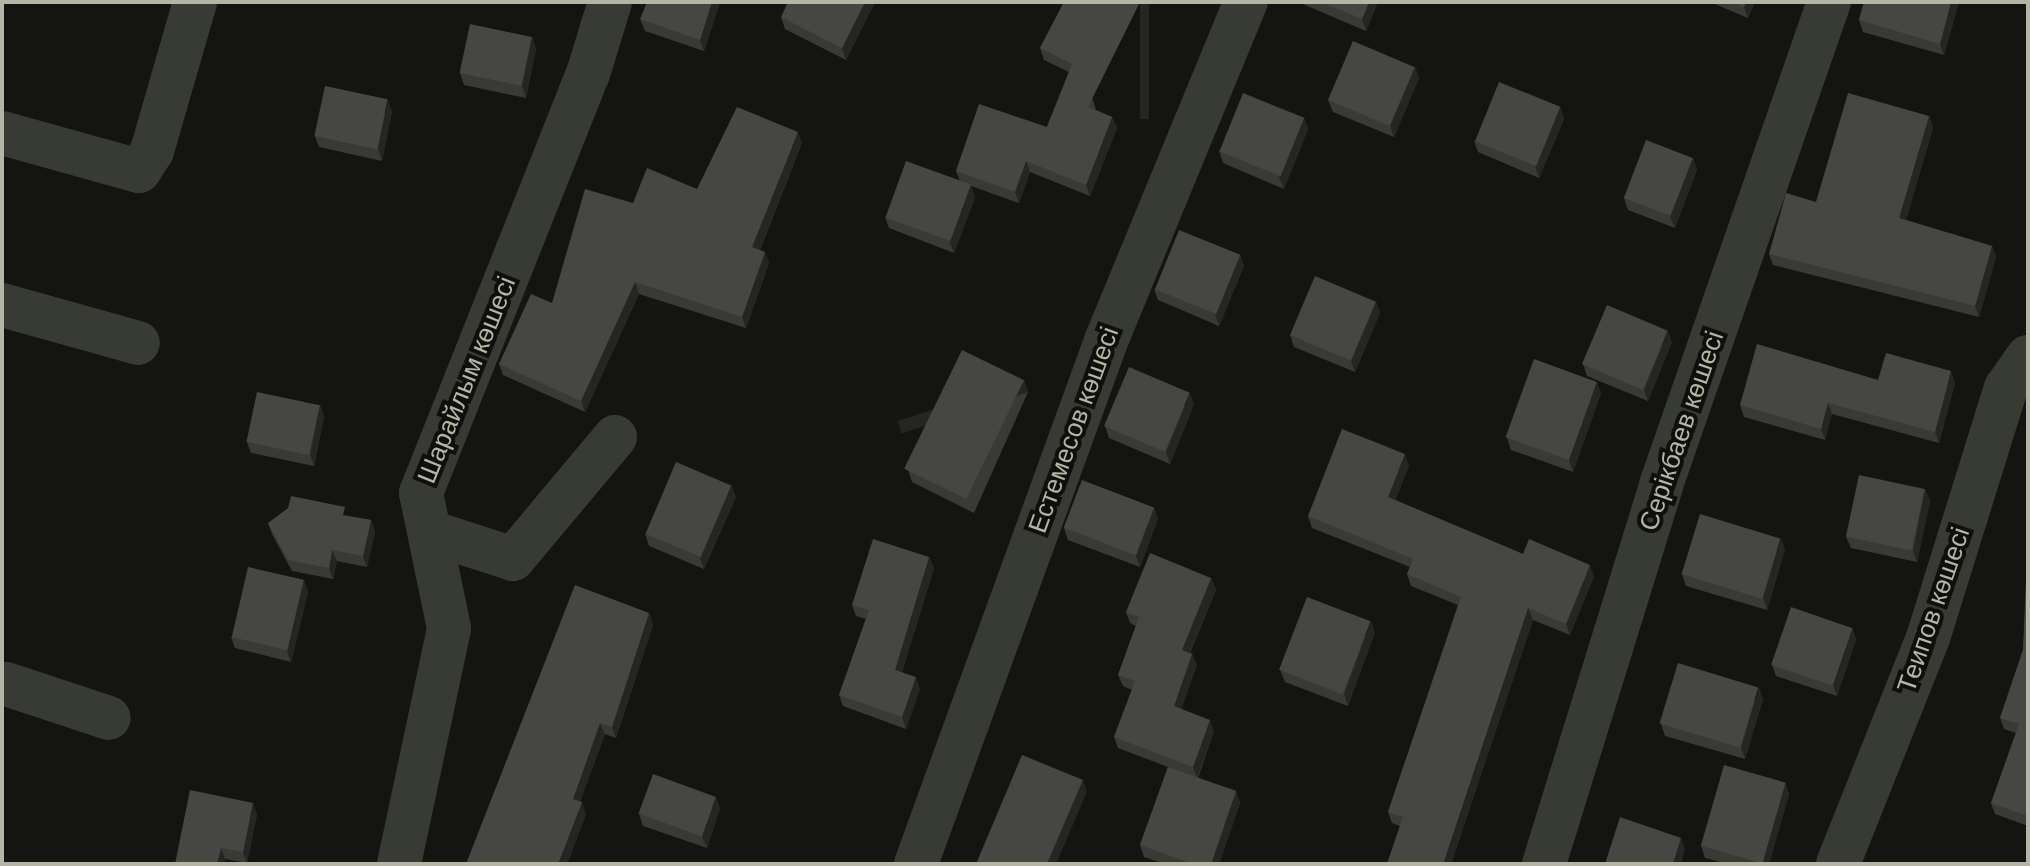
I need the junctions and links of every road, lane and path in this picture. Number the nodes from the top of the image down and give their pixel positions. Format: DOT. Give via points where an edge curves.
graph roads {
  1 [pos="195,2"];
  2 [pos="610,2"];
  3 [pos="1246,2"];
  4 [pos="1829,2"];
  5 [pos="2,133"];
  6 [pos="2,305"];
  7 [pos="138,343"];
  8 [pos="2028,357"];
  9 [pos="615,437"];
  10 [pos="430,532"];
  11 [pos="3,689"];
  12 [pos="109,718"];
  13 [pos="399,864"];
  14 [pos="916,864"];
  15 [pos="1544,864"];
  16 [pos="1838,864"];
  1 -- 5 [label="street" via="152,151 139,171"];
  2 -- 10 [label="street, Шарайлым көшесі" via="588,74 421,493"];
  3 -- 14 [label="street, Естемесов көшесі" via="1106,341"];
  4 -- 15 [label="street, Серікбаев көшесі" via="1661,485"];
  6 -- 7 [label="street"];
  8 -- 16 [label="street, Теипов көшесі" via="2006,388 1928,638"];
  9 -- 10 [label="street" via="513,559"];
  10 -- 13 [label="street, Шарайлым көшесі" via="449,628"];
  11 -- 12 [label="street"];
}
